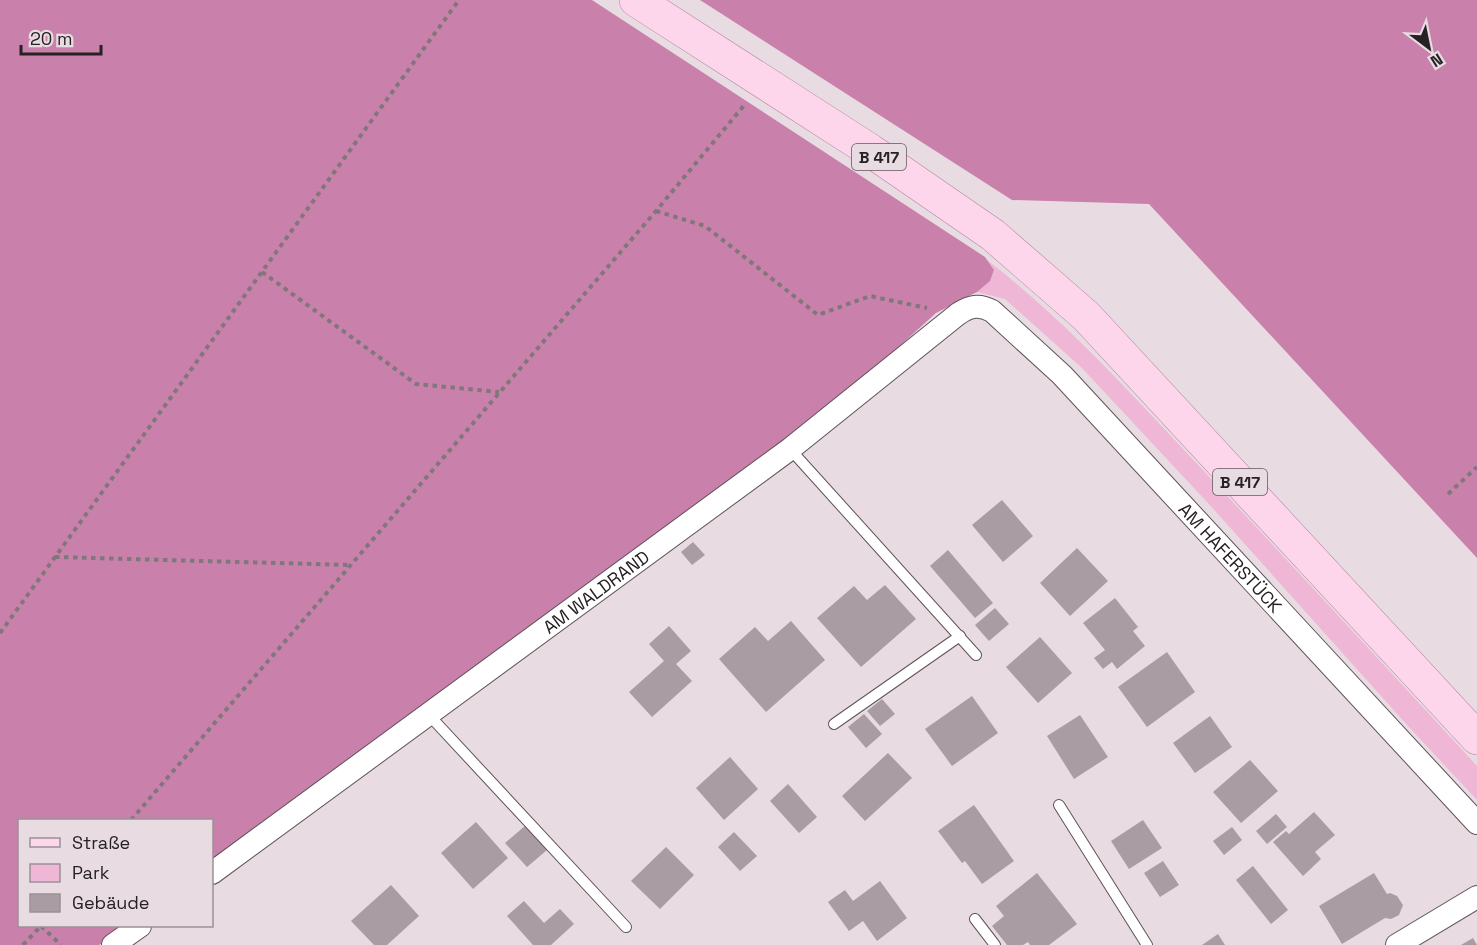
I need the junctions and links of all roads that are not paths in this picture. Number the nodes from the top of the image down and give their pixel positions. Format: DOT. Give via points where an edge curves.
graph roads {
  1 [pos="636,0"];
  2 [pos="967,310"];
  3 [pos="790,449"];
  4 [pos="960,636"];
  5 [pos="976,655"];
  6 [pos="429,715"];
  7 [pos="834,724"];
  8 [pos="1477,738"];
  9 [pos="1059,805"];
  10 [pos="1477,823"];
  11 [pos="213,872"];
  12 [pos="1477,897"];
  13 [pos="975,919"];
  14 [pos="139,927"];
  15 [pos="626,927"];
  16 [pos="113,945"];
  17 [pos="995,945"];
  18 [pos="1147,945"];
  19 [pos="1397,945"];
  1 -- 8 [label="main road, B 417" via="871,151 993,235 1086,316"];
  2 -- 3 [label="street, AM WALDRAND"];
  2 -- 10 [label="street, AM HAFERSTÜCK" via="985,307 992,311 1062,375"];
  3 -- 4 [label="lane"];
  3 -- 6 [label="street, AM WALDRAND"];
  4 -- 5 [label="lane"];
  4 -- 7 [label="lane"];
  6 -- 11 [label="street, AM WALDRAND"];
  6 -- 15 [label="lane"];
  9 -- 18 [label="lane"];
  12 -- 19 [label="street"];
  13 -- 17 [label="lane"];
  14 -- 16 [label="street"];
}
